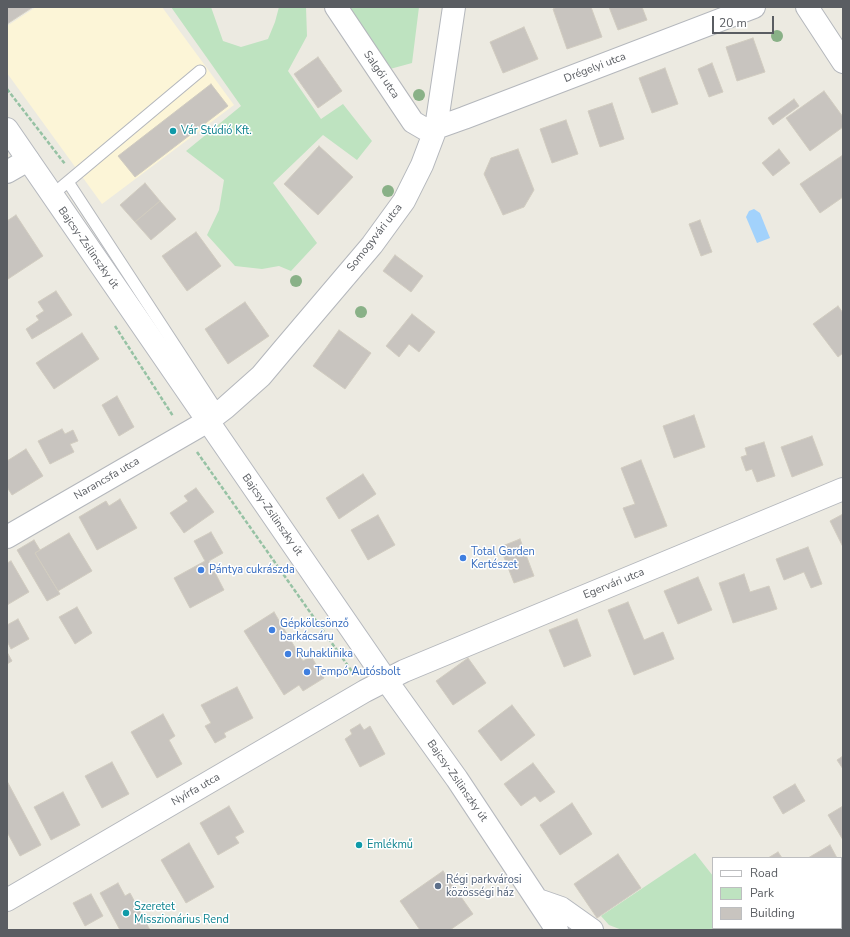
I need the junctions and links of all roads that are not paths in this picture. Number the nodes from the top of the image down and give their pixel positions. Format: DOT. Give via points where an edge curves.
graph roads {
  1 [pos="336,7"];
  2 [pos="454,7"];
  3 [pos="754,7"];
  4 [pos="807,7"];
  5 [pos="843,62"];
  6 [pos="200,71"];
  7 [pos="436,128"];
  8 [pos="7,129"];
  9 [pos="28,160"];
  10 [pos="7,172"];
  11 [pos="68,182"];
  12 [pos="52,195"];
  13 [pos="213,417"];
  14 [pos="843,489"];
  15 [pos="7,537"];
  16 [pos="386,680"];
  17 [pos="7,900"];
  18 [pos="538,900"];
  19 [pos="557,930"];
  20 [pos="564,930"];
  21 [pos="592,930"];
  1 -- 7 [label="street, Salgói utca" via="413,122 425,129"];
  2 -- 7 [label="street, Somogyvári utca"];
  3 -- 7 [label="street, Drégelyi utca"];
  4 -- 5 [label="street"];
  6 -- 11 [label="lane"];
  7 -- 13 [label="street, Somogyvári utca" via="422,165 404,201 372,245 260,376"];
  8 -- 9 [label="street, Bajcsy-Zsilinszky út"];
  9 -- 10 [label="street"];
  9 -- 12 [label="street, Bajcsy-Zsilinszky út"];
  11 -- 12 [label="lane"];
  11 -- 13 [label="lane"];
  12 -- 13 [label="street, Bajcsy-Zsilinszky út"];
  13 -- 15 [label="street, Narancsfa utca"];
  13 -- 16 [label="street, Bajcsy-Zsilinszky út"];
  14 -- 16 [label="street, Egervári utca"];
  16 -- 17 [label="street, Nyírfa utca"];
  16 -- 18 [label="street, Bajcsy-Zsilinszky út" via="457,779"];
  18 -- 19 [label="street, Bajcsy-Zsilinszky út"];
  18 -- 20 [label="street, Bajcsy-Zsilinszky út"];
  18 -- 21 [label="street" via="561,908"];
}
